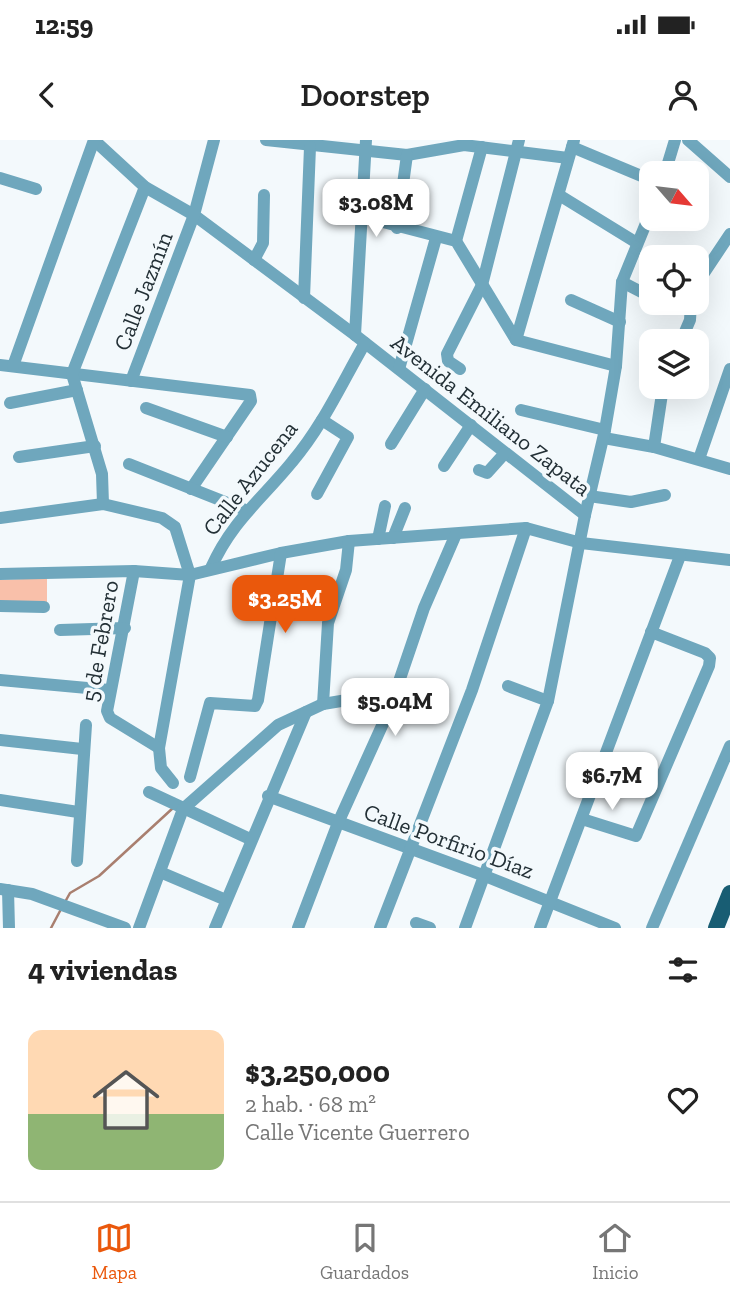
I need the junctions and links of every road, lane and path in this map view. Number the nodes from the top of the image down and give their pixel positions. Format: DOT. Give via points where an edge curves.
graph roads {
  1 [pos="94,140"];
  2 [pos="214,140"];
  3 [pos="266,140"];
  4 [pos="675,140"];
  5 [pos="688,140"];
  6 [pos="290,142"];
  7 [pos="517,145"];
  8 [pos="310,146"];
  9 [pos="365,146"];
  10 [pos="482,147"];
  11 [pos="571,148"];
  12 [pos="407,155"];
  13 [pos="669,161"];
  14 [pos="639,175"];
  15 [pos="730,177"];
  16 [pos="0,178"];
  17 [pos="145,187"];
  18 [pos="36,189"];
  19 [pos="264,195"];
  20 [pos="559,195"];
  21 [pos="194,215"];
  22 [pos="360,216"];
  23 [pos="397,228"];
  24 [pos="728,230"];
  25 [pos="642,231"];
  26 [pos="436,238"];
  27 [pos="456,241"];
  28 [pos="637,243"];
  29 [pos="254,260"];
  30 [pos="709,263"];
  31 [pos="622,282"];
  32 [pos="482,285"];
  33 [pos="639,291"];
  34 [pos="304,298"];
  35 [pos="571,300"];
  36 [pos="620,322"];
  37 [pos="360,339"];
  38 [pos="516,340"];
  39 [pos="7,365"];
  40 [pos="616,366"];
  41 [pos="399,369"];
  42 [pos="460,369"];
  43 [pos="730,369"];
  44 [pos="72,374"];
  45 [pos="131,381"];
  46 [pos="425,389"];
  47 [pos="77,390"];
  48 [pos="661,399"];
  49 [pos="10,403"];
  50 [pos="146,408"];
  51 [pos="521,410"];
  52 [pos="322,420"];
  53 [pos="471,425"];
  54 [pos="604,434"];
  55 [pos="226,437"];
  56 [pos="391,444"];
  57 [pos="95,446"];
  58 [pos="654,447"];
  59 [pos="505,453"];
  60 [pos="19,457"];
  61 [pos="699,459"];
  62 [pos="129,464"];
  63 [pos="444,466"];
  64 [pos="480,470"];
  65 [pos="730,470"];
  66 [pos="191,489"];
  67 [pos="317,494"];
  68 [pos="665,495"];
  69 [pos="589,496"];
  70 [pos="103,504"];
  71 [pos="385,506"];
  72 [pos="405,508"];
  73 [pos="248,510"];
  74 [pos="585,515"];
  75 [pos="0,518"];
  76 [pos="526,528"];
  77 [pos="456,534"];
  78 [pos="393,538"];
  79 [pos="378,539"];
  80 [pos="349,541"];
  81 [pos="581,543"];
  82 [pos="281,553"];
  83 [pos="680,556"];
  84 [pos="730,560"];
  85 [pos="211,568"];
  86 [pos="134,571"];
  87 [pos="0,574"];
  88 [pos="190,575"];
  89 [pos="0,606"];
  90 [pos="44,607"];
  91 [pos="125,628"];
  92 [pos="60,630"];
  93 [pos="651,632"];
  94 [pos="0,680"];
  95 [pos="508,686"];
  96 [pos="109,690"];
  97 [pos="359,698"];
  98 [pos="548,701"];
  99 [pos="322,702"];
  100 [pos="306,712"];
  101 [pos="86,725"];
  102 [pos="0,740"];
  103 [pos="730,746"];
  104 [pos="159,748"];
  105 [pos="82,749"];
  106 [pos="190,777"];
  107 [pos="173,783"];
  108 [pos="149,792"];
  109 [pos="268,796"];
  110 [pos="0,800"];
  111 [pos="183,808"];
  112 [pos="78,813"];
  113 [pos="582,819"];
  114 [pos="338,824"];
  115 [pos="250,839"];
  116 [pos="410,848"];
  117 [pos="77,860"];
  118 [pos="160,872"];
  119 [pos="485,876"];
  120 [pos="4,889"];
  121 [pos="730,892"];
  122 [pos="226,900"];
  123 [pos="551,901"];
  124 [pos="416,923"];
  125 [pos="609,927"];
  126 [pos="9,928"];
  127 [pos="125,928"];
  128 [pos="139,928"];
  129 [pos="215,928"];
  130 [pos="298,928"];
  131 [pos="380,928"];
  132 [pos="430,928"];
  133 [pos="466,928"];
  134 [pos="540,928"];
  135 [pos="652,928"];
  136 [pos="716,928"];
  1 -- 17 [label="street, Avenida Emiliano Zapata"];
  1 -- 39 [label="street"];
  2 -- 21 [label="street, Calle Jazmín"];
  3 -- 6 [label="street"];
  4 -- 13 [label="street"];
  5 -- 15 [label="street"];
  6 -- 8 [label="street"];
  7 -- 10 [label="street"];
  7 -- 11 [label="street"];
  7 -- 32 [label="street"];
  8 -- 9 [label="street"];
  8 -- 34 [label="street"];
  9 -- 12 [label="street"];
  9 -- 22 [label="street"];
  10 -- 12 [label="street" via="464,145"];
  10 -- 27 [label="street"];
  11 -- 14 [label="street"];
  11 -- 20 [label="street"];
  12 -- 23 [label="street"];
  16 -- 18 [label="street"];
  17 -- 21 [label="street, Avenida Emiliano Zapata"];
  17 -- 44 [label="street"];
  19 -- 29 [label="street" via="263,243"];
  20 -- 28 [label="street"];
  20 -- 38 [label="street"];
  21 -- 29 [label="street, Avenida Emiliano Zapata"];
  21 -- 45 [label="street, Calle Jazmín"];
  22 -- 23 [label="street"];
  22 -- 37 [label="street"];
  23 -- 26 [label="street"];
  24 -- 30 [label="street"];
  25 -- 28 [label="street"];
  26 -- 27 [label="street"];
  26 -- 41 [label="street"];
  27 -- 32 [label="street"];
  28 -- 31 [label="street"];
  29 -- 34 [label="street, Avenida Emiliano Zapata"];
  31 -- 33 [label="street"];
  31 -- 36 [label="street"];
  32 -- 38 [label="street"];
  32 -- 42 [label="street" via="447,354 448,361"];
  34 -- 37 [label="street, Avenida Emiliano Zapata"];
  35 -- 36 [label="street"];
  36 -- 40 [label="street"];
  37 -- 41 [label="street, Avenida Emiliano Zapata"];
  37 -- 52 [label="street, Calle Azucena"];
  38 -- 40 [label="street"];
  39 -- 44 [label="street"];
  40 -- 54 [label="street"];
  41 -- 46 [label="street, Avenida Emiliano Zapata"];
  43 -- 61 [label="street"];
  44 -- 45 [label="street"];
  44 -- 47 [label="street"];
  45 -- 55 [label="street" via="250,395 251,401"];
  46 -- 53 [label="street, Avenida Emiliano Zapata"];
  46 -- 56 [label="street"];
  47 -- 49 [label="street"];
  47 -- 57 [label="street"];
  48 -- 58 [label="street"];
  50 -- 55 [label="street"];
  51 -- 54 [label="street"];
  52 -- 67 [label="street" via="344,433 348,442"];
  52 -- 73 [label="street, Calle Azucena" via="294,461"];
  53 -- 59 [label="street, Avenida Emiliano Zapata"];
  53 -- 63 [label="street"];
  54 -- 58 [label="street"];
  54 -- 69 [label="street"];
  55 -- 66 [label="street"];
  57 -- 60 [label="street"];
  57 -- 70 [label="street"];
  58 -- 61 [label="street"];
  59 -- 64 [label="street" via="489,472"];
  59 -- 74 [label="street, Avenida Emiliano Zapata"];
  61 -- 65 [label="street"];
  62 -- 66 [label="street"];
  66 -- 73 [label="street"];
  68 -- 69 [label="street" via="631,502"];
  69 -- 74 [label="street"];
  70 -- 75 [label="street"];
  70 -- 88 [label="street" via="169,521"];
  71 -- 79 [label="street"];
  72 -- 78 [label="street"];
  73 -- 85 [label="street, Calle Azucena" via="226,537"];
  74 -- 81 [label="street, Avenida Emiliano Zapata"];
  76 -- 77 [label="street"];
  76 -- 81 [label="street"];
  76 -- 116 [label="street" via="472,690"];
  77 -- 78 [label="street"];
  77 -- 114 [label="street" via="424,608 390,708"];
  78 -- 79 [label="street"];
  79 -- 80 [label="street"];
  80 -- 82 [label="street"];
  80 -- 99 [label="street" via="346,570 328,623"];
  81 -- 83 [label="street"];
  81 -- 98 [label="street, Avenida Emiliano Zapata"];
  82 -- 85 [label="street"];
  82 -- 106 [label="street" via="256,706 210,703"];
  83 -- 84 [label="street"];
  83 -- 93 [label="street"];
  85 -- 88 [label="street"];
  86 -- 87 [label="street"];
  86 -- 88 [label="street"];
  86 -- 91 [label="street, 5 de Febrero"];
  88 -- 104 [label="street"];
  89 -- 90 [label="street"];
  91 -- 92 [label="street"];
  91 -- 96 [label="street, 5 de Febrero"];
  93 -- 113 [label="street"];
  93 -- 113 [label="street" via="705,653 709,666 636,836"];
  94 -- 96 [label="street"];
  95 -- 98 [label="street"];
  96 -- 104 [label="street, 5 de Febrero" via="110,718"];
  97 -- 99 [label="street"];
  98 -- 119 [label="street, Avenida Emiliano Zapata"];
  99 -- 100 [label="street"];
  100 -- 109 [label="street"];
  100 -- 111 [label="street" via="267,733"];
  101 -- 105 [label="street"];
  102 -- 105 [label="street"];
  103 -- 135 [label="street"];
  104 -- 107 [label="street" via="161,768"];
  105 -- 112 [label="street"];
  108 -- 111 [label="street"];
  109 -- 114 [label="street, Calle Porfirio Díaz"];
  109 -- 115 [label="street"];
  110 -- 112 [label="street"];
  111 -- 115 [label="street"];
  111 -- 118 [label="street"];
  112 -- 117 [label="street"];
  113 -- 123 [label="street"];
  114 -- 116 [label="street, Calle Porfirio Díaz"];
  114 -- 130 [label="street"];
  115 -- 122 [label="street"];
  116 -- 119 [label="street, Calle Porfirio Díaz"];
  116 -- 131 [label="street"];
  118 -- 122 [label="street"];
  118 -- 128 [label="street"];
  119 -- 123 [label="street, Calle Porfirio Díaz"];
  119 -- 133 [label="street, Avenida Emiliano Zapata"];
  120 -- 126 [label="street"];
  120 -- 127 [label="street"];
  121 -- 136 [label="main road"];
  122 -- 129 [label="street"];
  123 -- 125 [label="street, Calle Porfirio Díaz"];
  123 -- 134 [label="street"];
  124 -- 132 [label="street"];
}
